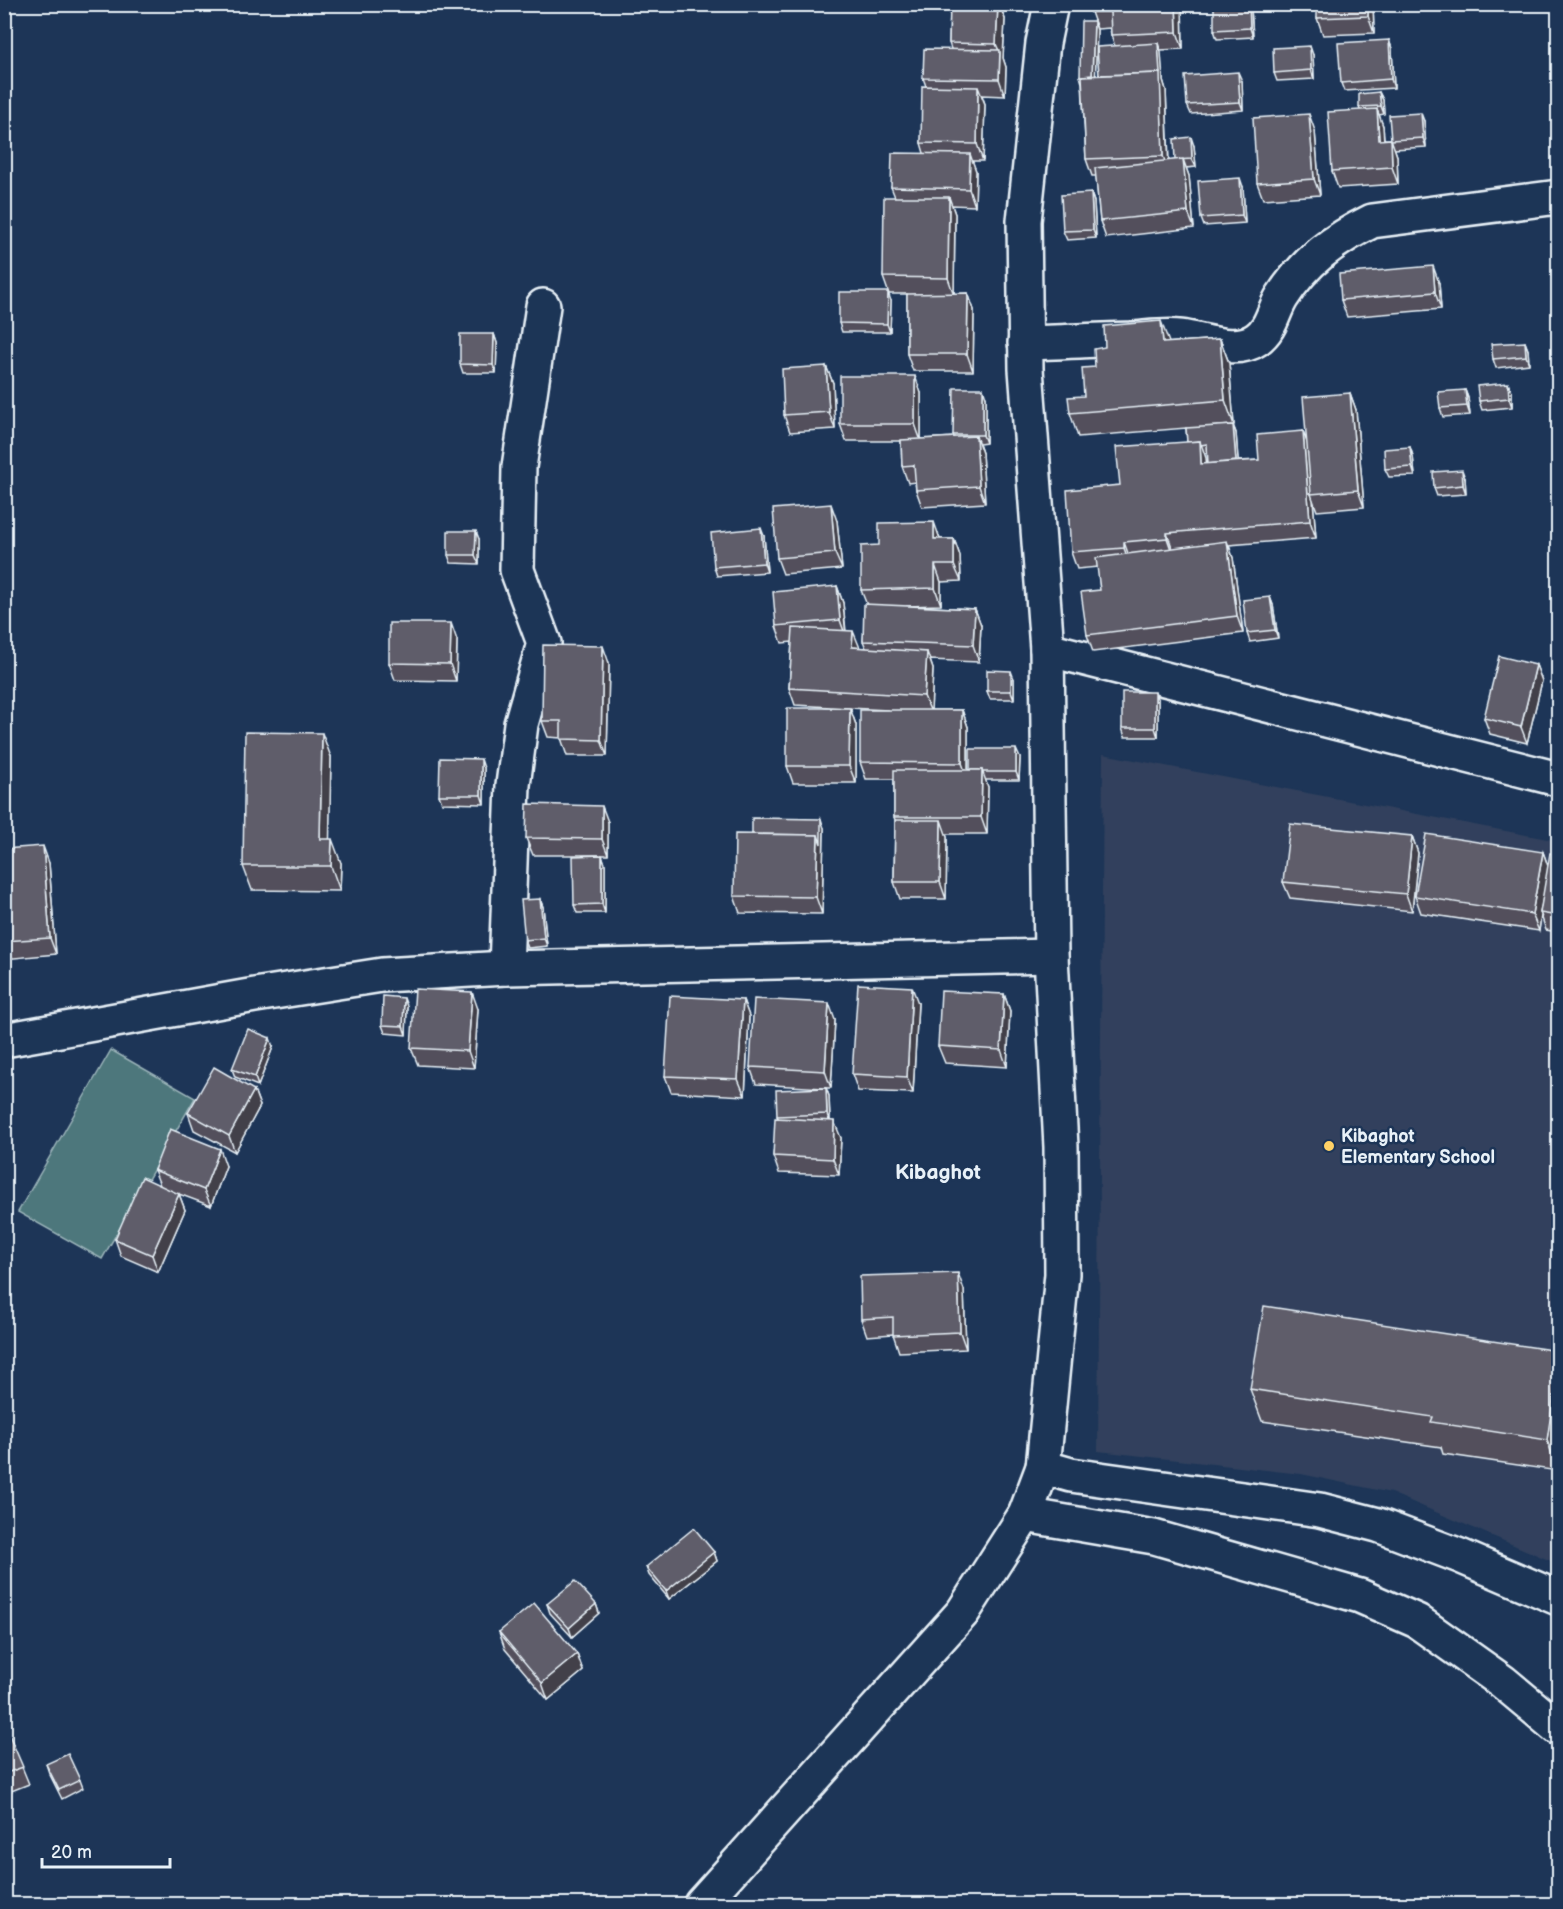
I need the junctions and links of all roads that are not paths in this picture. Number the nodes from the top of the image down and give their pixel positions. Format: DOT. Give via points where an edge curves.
graph roads {
  1 [pos="1051,4"];
  2 [pos="1558,197"];
  3 [pos="543,306"];
  4 [pos="1025,344"];
  5 [pos="1047,649"];
  6 [pos="1558,779"];
  7 [pos="1050,956"];
  8 [pos="506,969"];
  9 [pos="4,1040"];
  10 [pos="1043,1467"];
  11 [pos="1025,1515"];
  12 [pos="1558,1598"];
  13 [pos="1558,1728"];
  14 [pos="701,1905"];
  1 -- 4 [label="street" via="1043,43 1024,221"];
  2 -- 4 [label="street" via="1372,221 1349,232 1309,262 1276,306 1265,332 1242,346 1179,336"];
  3 -- 8 [label="street" via="519,467 517,570 543,643 521,724 513,785"];
  4 -- 5 [label="street"];
  5 -- 6 [label="street"];
  5 -- 7 [label="street"];
  7 -- 8 [label="street"];
  7 -- 10 [label="street" via="1061,1147 1062,1274"];
  8 -- 9 [label="street" via="382,975"];
  10 -- 11 [label="street"];
  10 -- 12 [label="street" via="1071,1475 1344,1516 1460,1556"];
  11 -- 13 [label="street" via="1154,1538 1360,1596 1417,1621 1503,1682"];
  11 -- 14 [label="street" via="963,1612"];
}
